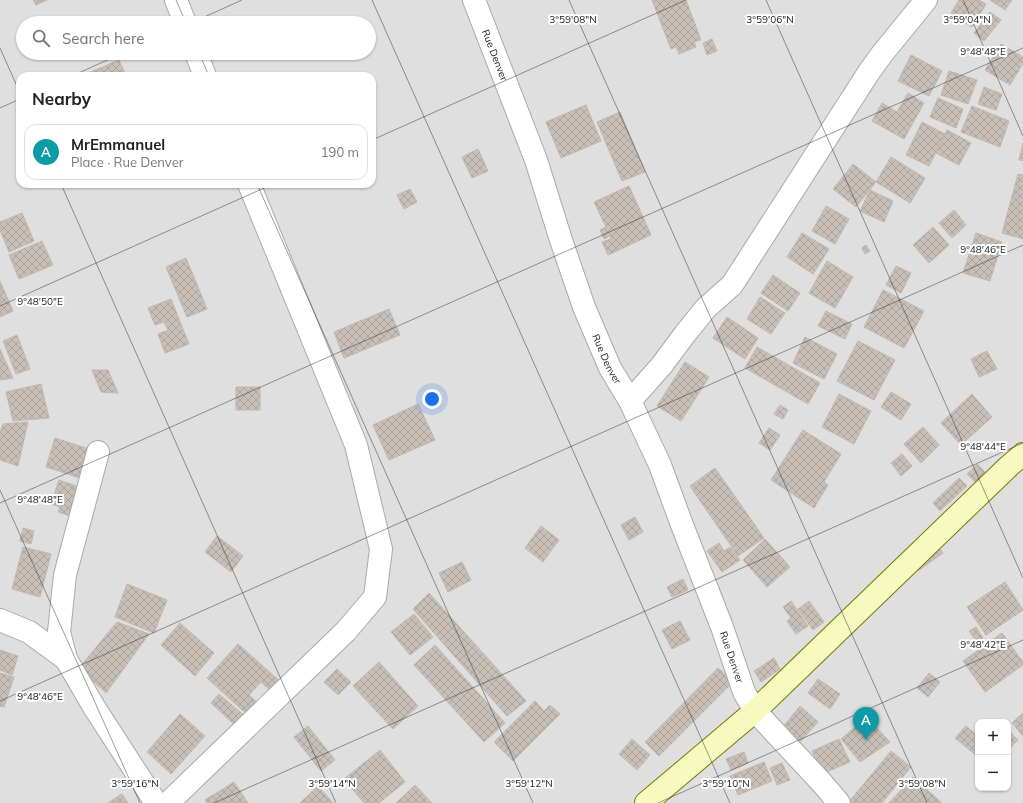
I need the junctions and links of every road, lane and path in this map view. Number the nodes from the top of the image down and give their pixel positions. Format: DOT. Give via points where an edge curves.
graph roads {
  1 [pos="176,0"];
  2 [pos="474,0"];
  3 [pos="926,0"];
  4 [pos="182,16"];
  5 [pos="199,60"];
  6 [pos="203,72"];
  7 [pos="251,188"];
  8 [pos="630,401"];
  9 [pos="98,452"];
  10 [pos="1023,454"];
  11 [pos="0,620"];
  12 [pos="66,659"];
  13 [pos="755,711"];
  14 [pos="156,803"];
  15 [pos="168,803"];
  16 [pos="646,803"];
  17 [pos="839,803"];
  1 -- 4 [label="street"];
  2 -- 8 [label="street, Rue Denver" via="536,160 584,307 610,368"];
  3 -- 8 [label="street" via="869,72 732,285 706,308"];
  5 -- 6 [label="street"];
  7 -- 15 [label="street" via="356,445 381,550 374,597 370,603 346,631"];
  8 -- 13 [label="street, Rue Denver" via="660,465 744,692"];
  9 -- 12 [label="street" via="65,575 59,632"];
  10 -- 13 [label="main road"];
  11 -- 12 [label="street" via="29,632"];
  12 -- 14 [label="street"];
  13 -- 16 [label="main road"];
  13 -- 17 [label="street, Rue Denver"];
}
